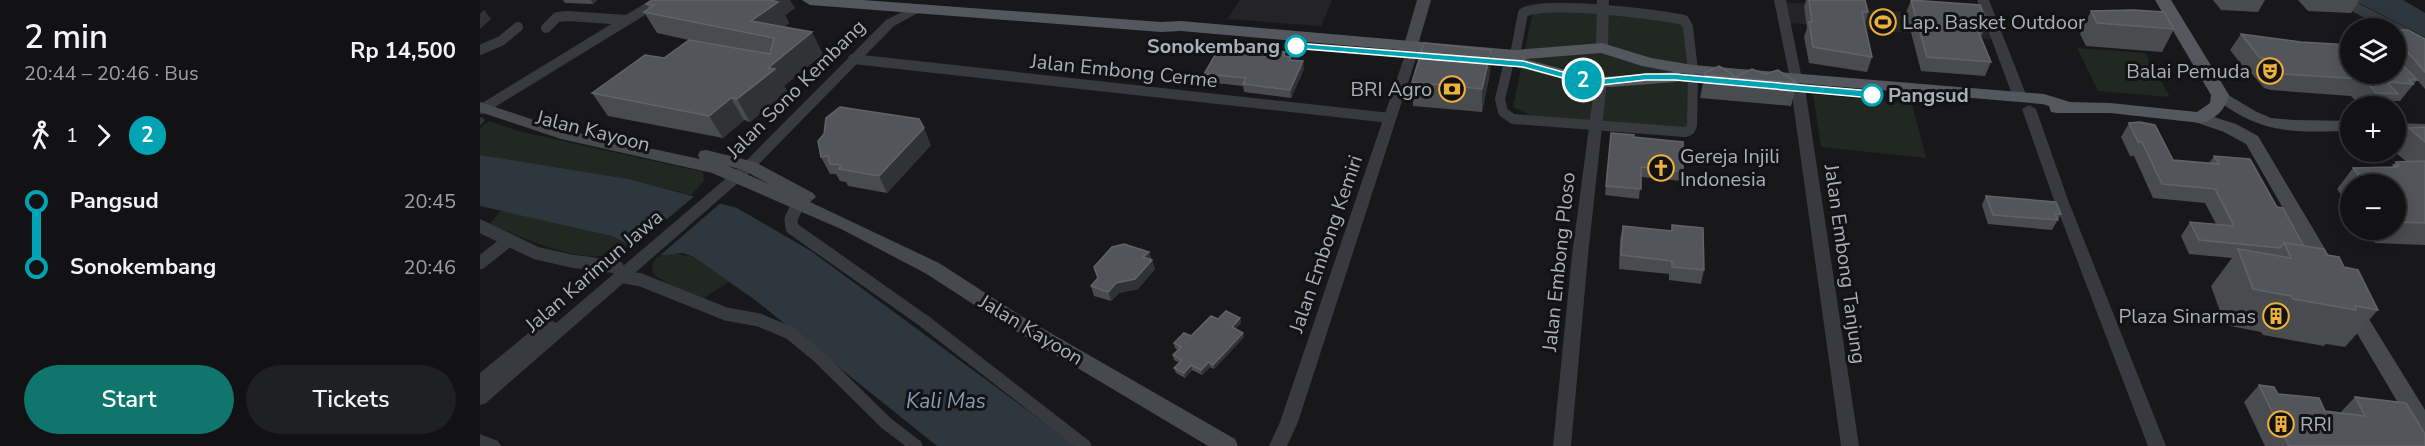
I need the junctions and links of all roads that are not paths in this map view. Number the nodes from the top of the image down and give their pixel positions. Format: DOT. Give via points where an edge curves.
graph roads {
  1 [pos="660,0"];
  2 [pos="810,0"];
  3 [pos="854,0"];
  4 [pos="1424,0"];
  5 [pos="1780,0"];
  6 [pos="1983,0"];
  7 [pos="2163,0"];
  8 [pos="2341,0"];
  9 [pos="1602,5"];
  10 [pos="885,8"];
  11 [pos="914,10"];
  12 [pos="971,12"];
  13 [pos="627,20"];
  14 [pos="518,27"];
  15 [pos="546,28"];
  16 [pos="2425,43"];
  17 [pos="1602,48"];
  18 [pos="480,50"];
  19 [pos="1411,50"];
  20 [pos="1512,58"];
  21 [pos="854,59"];
  22 [pos="1693,74"];
  23 [pos="1601,82"];
  24 [pos="1797,84"];
  25 [pos="2220,95"];
  26 [pos="2025,103"];
  27 [pos="483,107"];
  28 [pos="1390,118"];
  29 [pos="2201,118"];
  30 [pos="2278,124"];
  31 [pos="1595,125"];
  32 [pos="2340,126"];
  33 [pos="2406,128"];
  34 [pos="2425,129"];
  35 [pos="2252,140"];
  36 [pos="738,170"];
  37 [pos="798,204"];
  38 [pos="834,219"];
  39 [pos="480,226"];
  40 [pos="508,240"];
  41 [pos="480,263"];
  42 [pos="619,272"];
  43 [pos="480,383"];
  44 [pos="480,398"];
  45 [pos="2425,429"];
  46 [pos="480,442"];
  47 [pos="492,446"];
  48 [pos="916,446"];
  49 [pos="1085,446"];
  50 [pos="1227,446"];
  51 [pos="1278,446"];
  52 [pos="1562,446"];
  53 [pos="1850,446"];
  54 [pos="2157,446"];
  1 -- 13 [label="street"];
  2 -- 10 [label="main road"];
  3 -- 12 [label="main road" via="964,8"];
  4 -- 19 [label="main road"];
  5 -- 24 [label="street, Jalan Embong Tanjung"];
  6 -- 26 [label="street"];
  7 -- 25 [label="main road"];
  8 -- 16 [label="street"];
  9 -- 17 [label="street"];
  9 -- 20 [label="street" via="1588,9 1543,6 1525,10"];
  9 -- 22 [label="street" via="1684,20"];
  10 -- 11 [label="main road"];
  10 -- 36 [label="street, Jalan Sono Kembang" via="880,22"];
  11 -- 12 [label="main road"];
  11 -- 21 [label="street, Jalan Sono Kembang" via="890,23"];
  12 -- 19 [label="main road" via="1161,27 1270,44"];
  13 -- 15 [label="street" via="567,16"];
  13 -- 27 [label="street"];
  14 -- 18 [label="street"];
  17 -- 20 [label="main road"];
  17 -- 22 [label="main road"];
  19 -- 20 [label="main road"];
  19 -- 28 [label="street, Jalan Embong Kemiri"];
  20 -- 23 [label="main road" via="1581,80"];
  20 -- 31 [label="street" via="1500,99 1506,116"];
  21 -- 28 [label="street, Jalan Embong Cerme"];
  21 -- 36 [label="street, Jalan Sono Kembang"];
  22 -- 23 [label="main road"];
  22 -- 24 [label="main road"];
  22 -- 31 [label="street" via="1690,130"];
  23 -- 31 [label="street, Jalan Embong Ploso"];
  24 -- 26 [label="main road"];
  24 -- 53 [label="street, Jalan Embong Tanjung"];
  25 -- 29 [label="main road" via="2218,105"];
  25 -- 30 [label="main road" via="2249,115"];
  26 -- 29 [label="main road" via="2048,110 2069,107"];
  26 -- 54 [label="street"];
  27 -- 36 [label="main road, Jalan Kayoon" via="561,134"];
  28 -- 51 [label="street, Jalan Embong Kemiri"];
  29 -- 35 [label="main road"];
  30 -- 32 [label="main road"];
  30 -- 35 [label="main road" via="2261,130"];
  31 -- 52 [label="street, Jalan Embong Ploso"];
  33 -- 34 [label="main road"];
  35 -- 45 [label="main road"];
  36 -- 37 [label="main road, Jalan Kayoon"];
  36 -- 38 [label="main road, Jalan Kayoon" via="805,195"];
  36 -- 42 [label="street, Jalan Karimun Jawa"];
  37 -- 38 [label="main road, Jalan Kayoon"];
  37 -- 49 [label="street" via="791,217 792,228 964,351 1052,424"];
  38 -- 50 [label="main road, Jalan Kayoon" via="932,268 1014,321"];
  39 -- 40 [label="street"];
  40 -- 41 [label="street"];
  40 -- 42 [label="street" via="540,255"];
  42 -- 43 [label="street, Jalan Karimun Jawa"];
  42 -- 44 [label="street, Jalan Karimun Jawa"];
  42 -- 48 [label="street" via="726,315 759,320 790,333"];
  46 -- 47 [label="street"];
}
